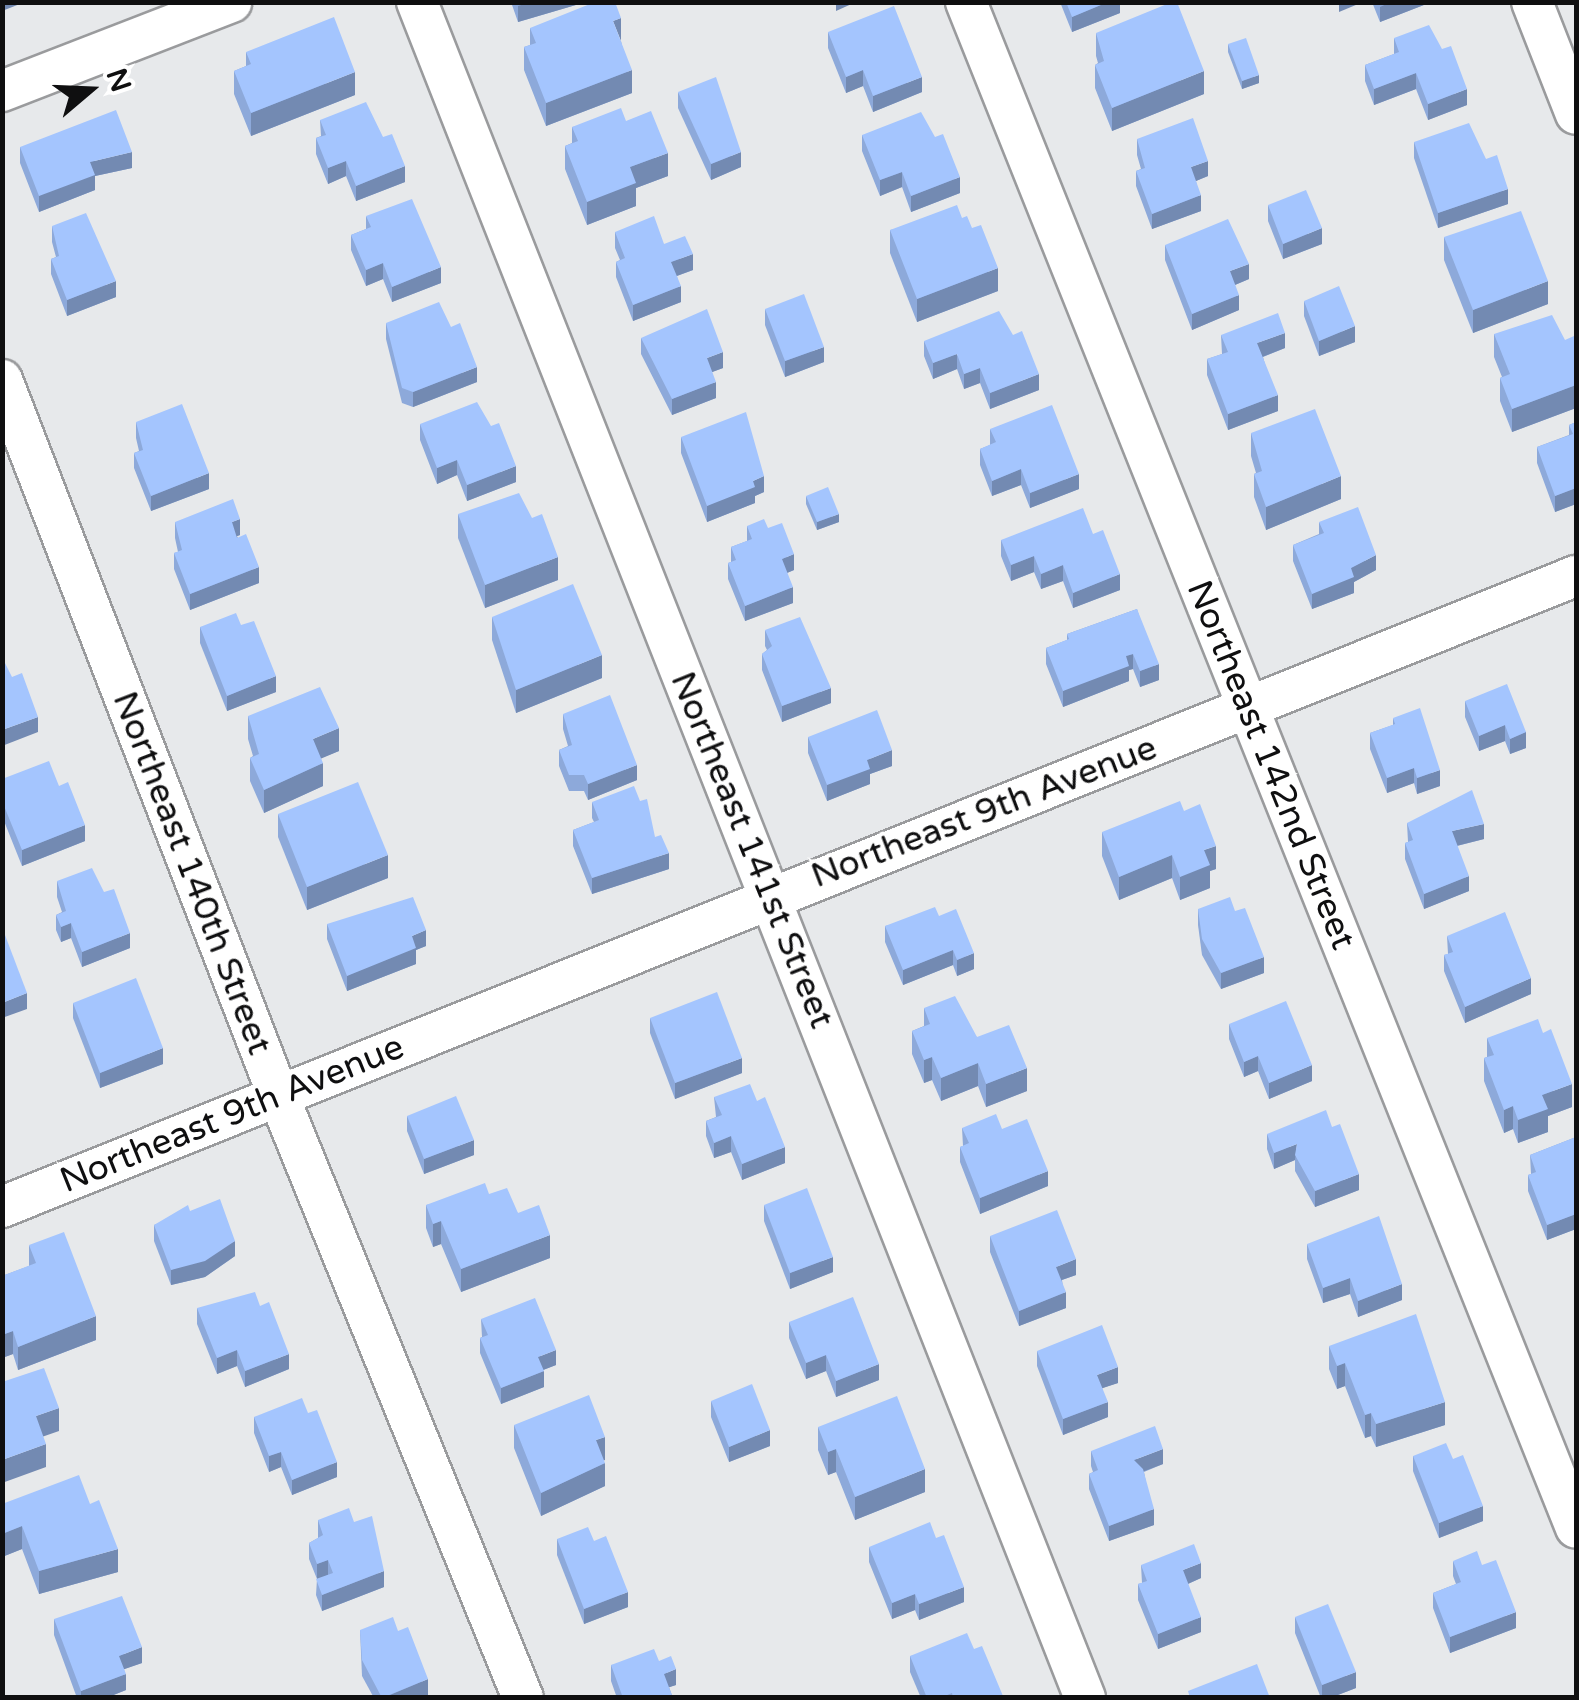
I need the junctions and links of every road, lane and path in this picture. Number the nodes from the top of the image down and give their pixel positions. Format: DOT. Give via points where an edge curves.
graph roads {
  1 [pos="231,2"];
  2 [pos="416,2"];
  3 [pos="966,2"];
  4 [pos="1532,2"];
  5 [pos="2,92"];
  6 [pos="1576,114"];
  7 [pos="2,380"];
  8 [pos="1576,576"];
  9 [pos="1249,708"];
  10 [pos="770,896"];
  11 [pos="278,1095"];
  12 [pos="2,1207"];
  13 [pos="1576,1528"];
  14 [pos="523,1698"];
  15 [pos="1085,1698"];
  1 -- 5 [label="street"];
  2 -- 10 [label="street, Northeast 141st Street"];
  3 -- 9 [label="street, Northeast 142nd Street"];
  4 -- 6 [label="street"];
  7 -- 11 [label="street, Northeast 140th Street"];
  8 -- 9 [label="street, Northeast 9th Avenue"];
  9 -- 10 [label="street, Northeast 9th Avenue"];
  9 -- 13 [label="street, Northeast 142nd Street"];
  10 -- 11 [label="street, Northeast 9th Avenue"];
  10 -- 15 [label="street, Northeast 141st Street"];
  11 -- 12 [label="street, Northeast 9th Avenue"];
  11 -- 14 [label="street, Northeast 140th Street"];
}
